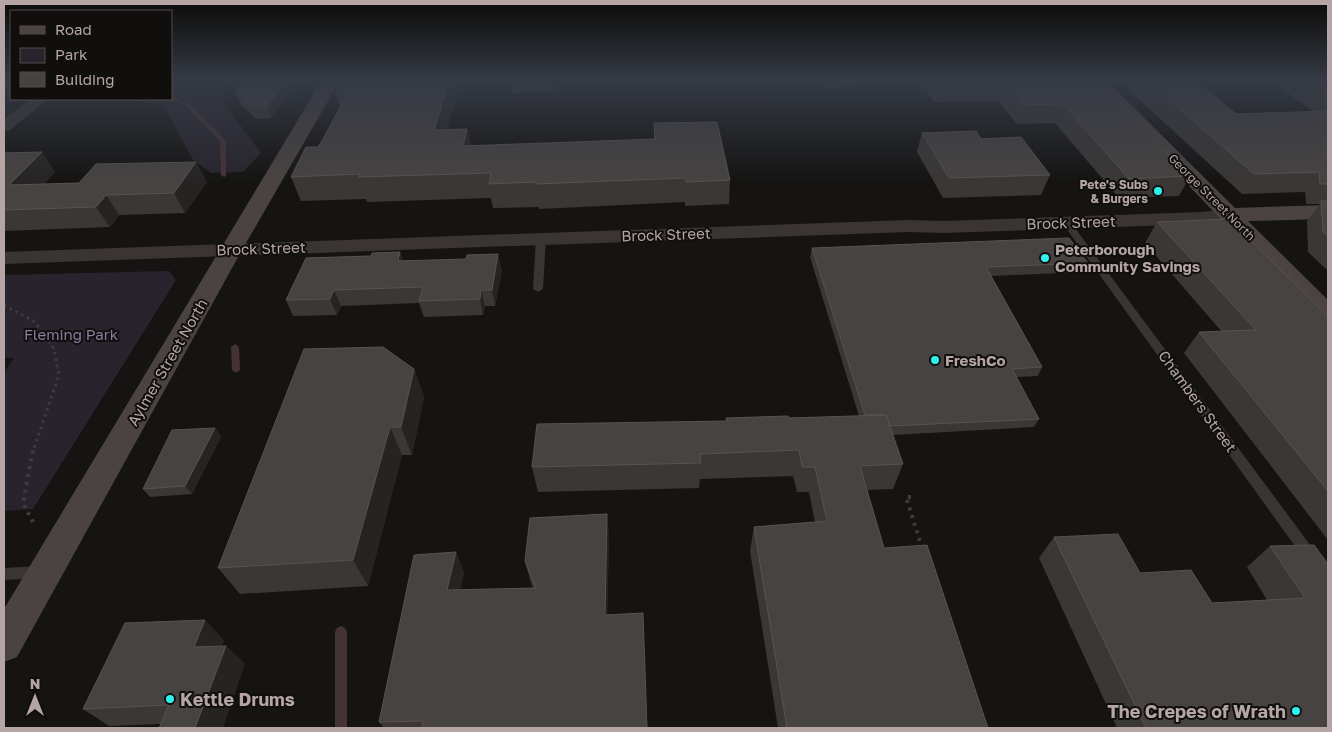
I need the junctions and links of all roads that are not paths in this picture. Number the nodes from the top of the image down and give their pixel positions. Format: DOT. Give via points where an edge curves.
graph roads {
  1 [pos="21,114"];
  2 [pos="311,114"];
  3 [pos="1130,114"];
  4 [pos="4,127"];
  5 [pos="1328,212"];
  6 [pos="1230,215"];
  7 [pos="1066,222"];
  8 [pos="541,238"];
  9 [pos="230,250"];
  10 [pos="4,258"];
  11 [pos="538,289"];
  12 [pos="1328,314"];
  13 [pos="47,571"];
  14 [pos="4,574"];
  15 [pos="1328,580"];
  16 [pos="4,644"];
  1 -- 4 [label="street"];
  2 -- 9 [label="street, Aylmer Street North"];
  3 -- 6 [label="street, George Street North"];
  5 -- 6 [label="street, Brock Street"];
  6 -- 7 [label="street, Brock Street"];
  6 -- 12 [label="street, George Street North"];
  7 -- 8 [label="street, Brock Street"];
  7 -- 15 [label="lane, Chambers Street"];
  8 -- 9 [label="street, Brock Street"];
  8 -- 11 [label="lane"];
  9 -- 10 [label="street, Brock Street"];
  9 -- 13 [label="street, Aylmer Street North"];
  13 -- 14 [label="lane"];
  13 -- 16 [label="street, Aylmer Street North"];
}
